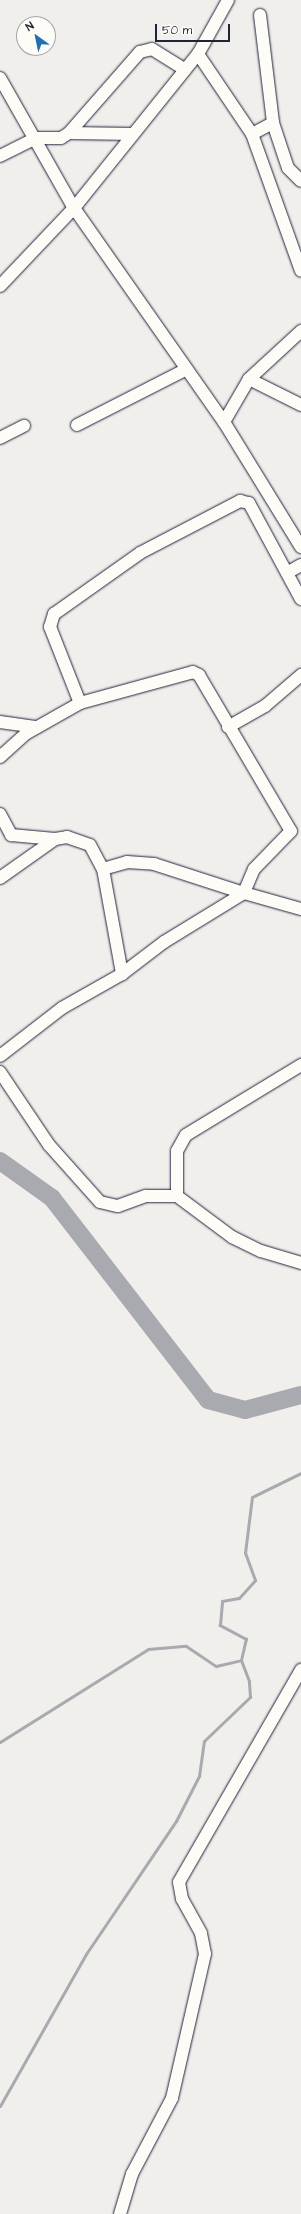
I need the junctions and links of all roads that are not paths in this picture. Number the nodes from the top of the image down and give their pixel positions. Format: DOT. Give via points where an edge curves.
graph roads {
  1 [pos="228,0"];
  2 [pos="260,15"];
  3 [pos="198,54"];
  4 [pos="185,70"];
  5 [pos="0,78"];
  6 [pos="273,123"];
  7 [pos="69,133"];
  8 [pos="133,134"];
  9 [pos="252,134"];
  10 [pos="36,138"];
  11 [pos="0,156"];
  12 [pos="301,181"];
  13 [pos="74,208"];
  14 [pos="301,271"];
  15 [pos="0,286"];
  16 [pos="301,331"];
  17 [pos="187,369"];
  18 [pos="249,379"];
  19 [pos="301,405"];
  20 [pos="224,422"];
  21 [pos="77,425"];
  22 [pos="24,426"];
  23 [pos="0,438"];
  24 [pos="301,547"];
  25 [pos="301,565"];
  26 [pos="287,573"];
  27 [pos="301,599"];
  28 [pos="301,675"];
  29 [pos="80,703"];
  30 [pos="0,722"];
  31 [pos="37,727"];
  32 [pos="228,727"];
  33 [pos="0,757"];
  34 [pos="0,814"];
  35 [pos="55,839"];
  36 [pos="103,869"];
  37 [pos="0,878"];
  38 [pos="244,894"];
  39 [pos="300,908"];
  40 [pos="122,974"];
  41 [pos="0,1056"];
  42 [pos="301,1065"];
  43 [pos="0,1072"];
  44 [pos="177,1196"];
  45 [pos="301,1263"];
  46 [pos="301,1670"];
  47 [pos="120,2214"];
  1 -- 3 [label="street"];
  2 -- 6 [label="street"];
  3 -- 4 [label="street"];
  3 -- 9 [label="street"];
  4 -- 7 [label="street" via="152,49 140,52"];
  4 -- 8 [label="street"];
  5 -- 10 [label="street"];
  6 -- 9 [label="street"];
  6 -- 12 [label="street" via="288,168"];
  7 -- 8 [label="street"];
  7 -- 10 [label="street" via="61,138"];
  8 -- 13 [label="street"];
  9 -- 14 [label="street"];
  10 -- 11 [label="street"];
  10 -- 13 [label="street"];
  13 -- 15 [label="street"];
  13 -- 17 [label="street"];
  16 -- 18 [label="street"];
  17 -- 20 [label="street"];
  17 -- 21 [label="street"];
  18 -- 19 [label="street"];
  18 -- 20 [label="street"];
  20 -- 24 [label="street"];
  22 -- 23 [label="street"];
  25 -- 26 [label="street"];
  26 -- 27 [label="street"];
  26 -- 29 [label="street" via="245,501 140,553 50,619"];
  28 -- 32 [label="street" via="265,706"];
  29 -- 31 [label="street"];
  29 -- 32 [label="street" via="192,672 199,675"];
  30 -- 31 [label="street"];
  31 -- 33 [label="street"];
  32 -- 38 [label="street" via="291,831 254,869"];
  34 -- 35 [label="street" via="11,835"];
  35 -- 36 [label="street" via="67,837 90,845"];
  35 -- 37 [label="street"];
  36 -- 38 [label="street" via="127,862 154,864"];
  36 -- 40 [label="street"];
  38 -- 39 [label="street"];
  38 -- 40 [label="street" via="164,942"];
  40 -- 41 [label="street" via="62,1008"];
  42 -- 44 [label="street" via="186,1135 177,1151"];
  43 -- 44 [label="street" via="49,1145 100,1202 118,1206 146,1196"];
  44 -- 45 [label="street" via="232,1237 261,1251"];
  46 -- 47 [label="street" via="179,1882 182,1899 201,1934 205,1954 172,2098 132,2174"];
}
